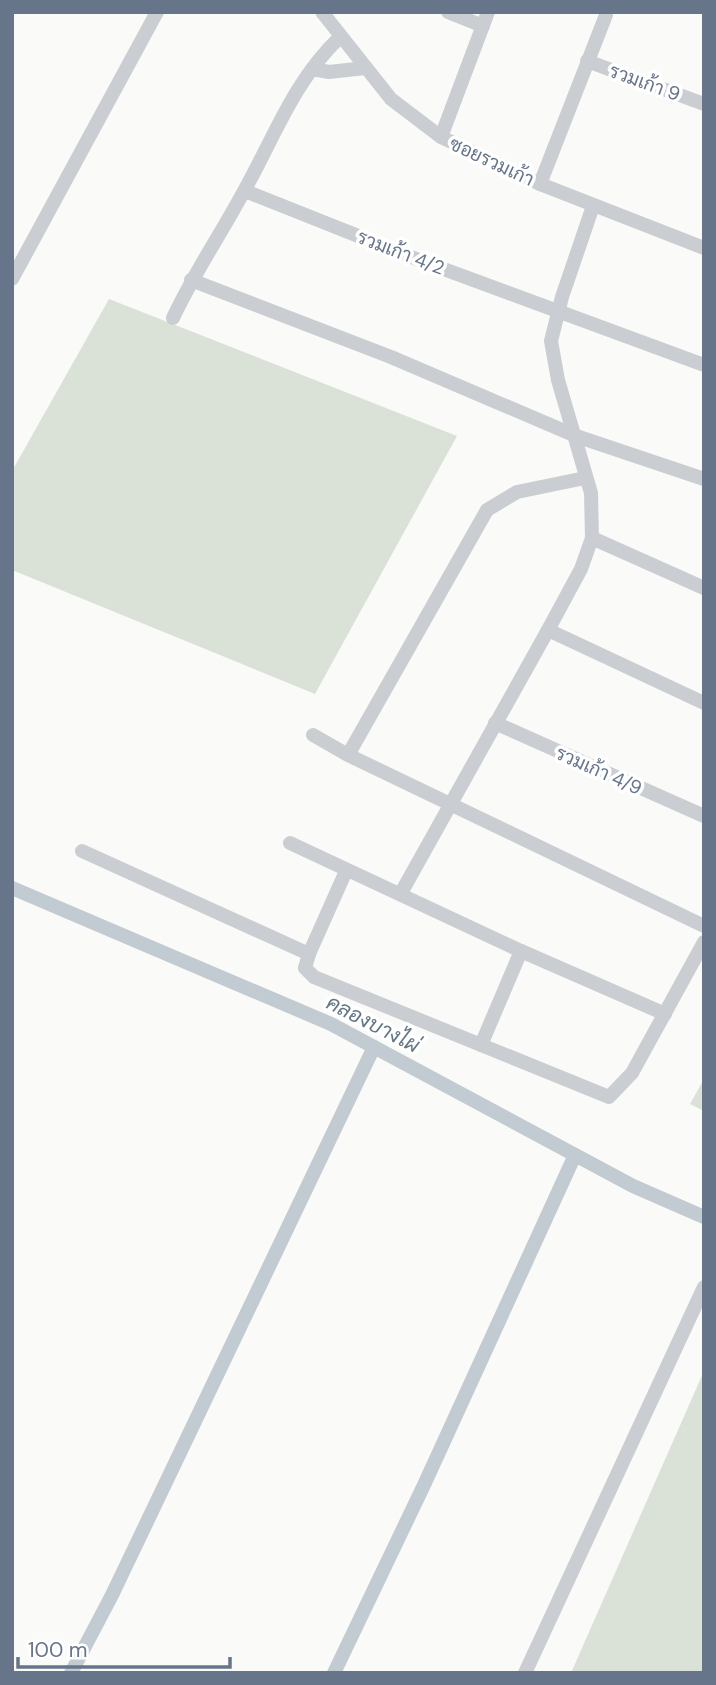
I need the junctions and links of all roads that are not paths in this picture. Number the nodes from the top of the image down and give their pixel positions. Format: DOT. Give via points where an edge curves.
graph roads {
  1 [pos="158,12"];
  2 [pos="448,12"];
  3 [pos="330,15"];
  4 [pos="606,15"];
  5 [pos="486,19"];
  6 [pos="340,37"];
  7 [pos="587,61"];
  8 [pos="365,68"];
  9 [pos="312,69"];
  10 [pos="704,104"];
  11 [pos="441,137"];
  12 [pos="540,184"];
  13 [pos="244,191"];
  14 [pos="593,206"];
  15 [pos="704,248"];
  16 [pos="12,279"];
  17 [pos="191,280"];
  18 [pos="558,311"];
  19 [pos="173,317"];
  20 [pos="704,365"];
  21 [pos="576,436"];
  22 [pos="585,478"];
  23 [pos="704,479"];
  24 [pos="592,538"];
  25 [pos="704,588"];
  26 [pos="548,630"];
  27 [pos="704,703"];
  28 [pos="495,723"];
  29 [pos="313,735"];
  30 [pos="348,755"];
  31 [pos="449,804"];
  32 [pos="704,816"];
  33 [pos="290,843"];
  34 [pos="82,851"];
  35 [pos="346,871"];
  36 [pos="401,893"];
  37 [pos="704,926"];
  38 [pos="704,942"];
  39 [pos="521,951"];
  40 [pos="309,954"];
  41 [pos="665,1014"];
  42 [pos="481,1045"];
  43 [pos="704,1287"];
  44 [pos="526,1673"];
  1 -- 16 [label="street"];
  2 -- 5 [label="street"];
  3 -- 6 [label="street, ซอยรวมเก้า"];
  4 -- 7 [label="street"];
  5 -- 11 [label="street"];
  6 -- 8 [label="street, ซอยรวมเก้า"];
  6 -- 9 [label="street"];
  7 -- 10 [label="street, รวมเก้า 9"];
  7 -- 12 [label="street"];
  8 -- 9 [label="street"];
  8 -- 11 [label="street, ซอยรวมเก้า" via="391,99"];
  9 -- 13 [label="street" via="296,87"];
  11 -- 12 [label="street, ซอยรวมเก้า"];
  12 -- 14 [label="street, ซอยรวมเก้า"];
  13 -- 17 [label="street"];
  13 -- 18 [label="street, รวมเก้า 4/2"];
  14 -- 15 [label="street, ซอยรวมเก้า"];
  14 -- 18 [label="street"];
  17 -- 19 [label="street"];
  17 -- 21 [label="street" via="391,357"];
  18 -- 20 [label="street, รวมเก้า 4/2"];
  18 -- 21 [label="street" via="552,351"];
  21 -- 22 [label="street"];
  21 -- 23 [label="street"];
  22 -- 24 [label="street" via="591,494"];
  22 -- 30 [label="street" via="517,492 487,510"];
  24 -- 25 [label="street"];
  24 -- 26 [label="street"];
  26 -- 27 [label="street"];
  26 -- 28 [label="street"];
  28 -- 31 [label="street"];
  28 -- 32 [label="street, รวมเก้า 4/9"];
  29 -- 30 [label="street"];
  30 -- 31 [label="street"];
  31 -- 36 [label="street"];
  31 -- 37 [label="street"];
  33 -- 35 [label="street"];
  34 -- 40 [label="street"];
  35 -- 36 [label="street"];
  35 -- 40 [label="street"];
  36 -- 39 [label="street"];
  38 -- 41 [label="street"];
  39 -- 41 [label="street"];
  39 -- 42 [label="street"];
  40 -- 42 [label="street" via="305,968 314,977"];
  41 -- 42 [label="street" via="632,1073 609,1097"];
  43 -- 44 [label="street"];
}
